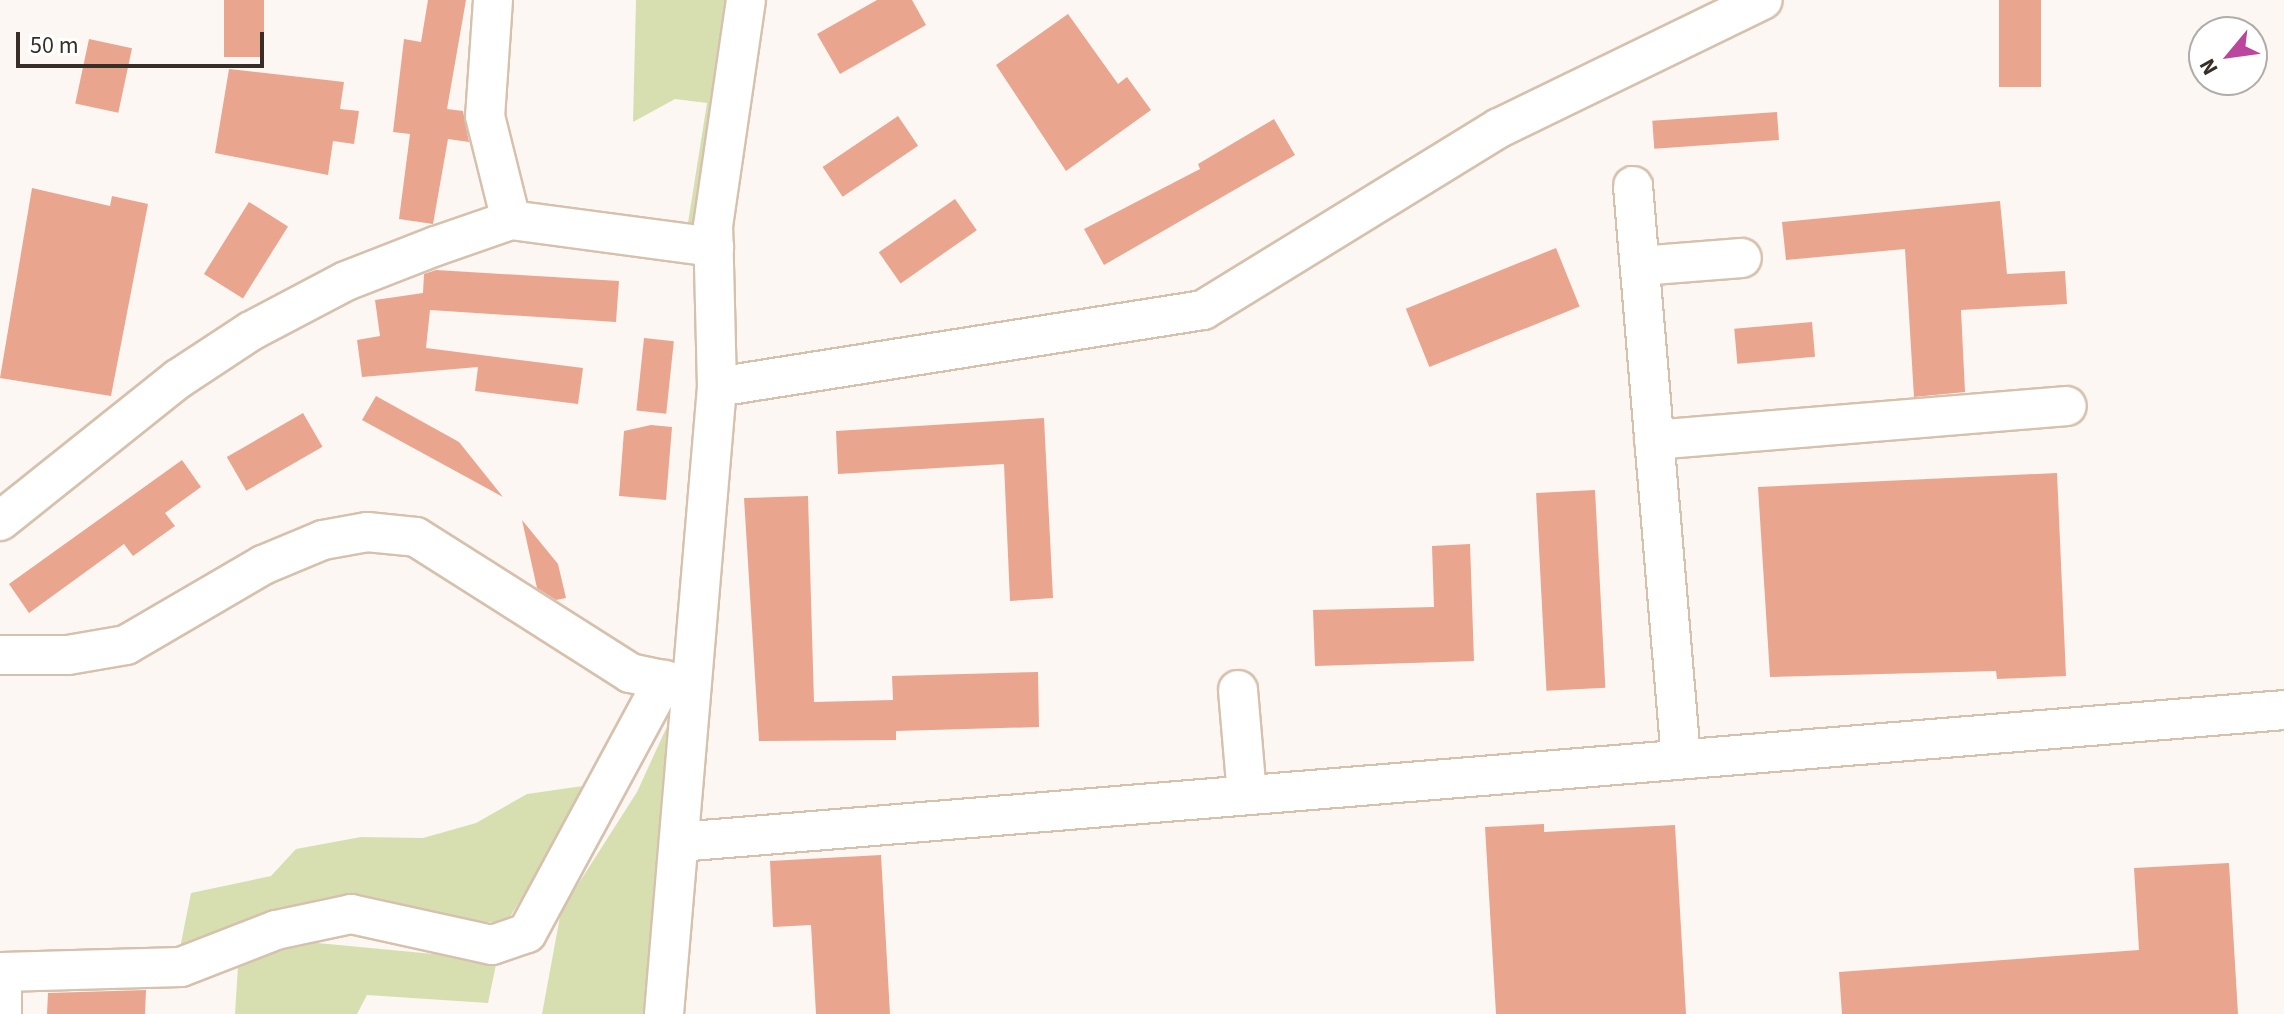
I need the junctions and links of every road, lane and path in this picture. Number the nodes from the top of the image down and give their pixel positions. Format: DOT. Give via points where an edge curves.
graph roads {
  1 [pos="493,0"];
  2 [pos="746,0"];
  3 [pos="1763,0"];
  4 [pos="1633,186"];
  5 [pos="511,220"];
  6 [pos="714,247"];
  7 [pos="1742,258"];
  8 [pos="1640,266"];
  9 [pos="717,387"];
  10 [pos="2067,406"];
  11 [pos="1654,440"];
  12 [pos="0,521"];
  13 [pos="0,655"];
  14 [pos="678,683"];
  15 [pos="1238,690"];
  16 [pos="2284,710"];
  17 [pos="1681,759"];
  18 [pos="1247,795"];
  19 [pos="679,842"];
  20 [pos="2,1014"];
  21 [pos="664,1014"];
  1 -- 5 [label="street" via="485,116"];
  2 -- 6 [label="street" via="725,114"];
  3 -- 9 [label="street" via="1499,128 1203,310"];
  4 -- 8 [label="street"];
  5 -- 6 [label="street"];
  5 -- 12 [label="street" via="346,281 251,331 178,379"];
  6 -- 9 [label="street"];
  7 -- 8 [label="street"];
  8 -- 11 [label="street"];
  9 -- 14 [label="street"];
  10 -- 11 [label="street"];
  11 -- 17 [label="street"];
  13 -- 14 [label="street" via="68,655 126,645 263,565 323,540 367,532 416,537 630,673"];
  14 -- 19 [label="street"];
  14 -- 20 [label="street" via="527,933 492,945 351,914 276,930 181,967 2,972"];
  15 -- 18 [label="street"];
  16 -- 17 [label="street"];
  17 -- 18 [label="street"];
  18 -- 19 [label="street"];
  19 -- 21 [label="street"];
}
